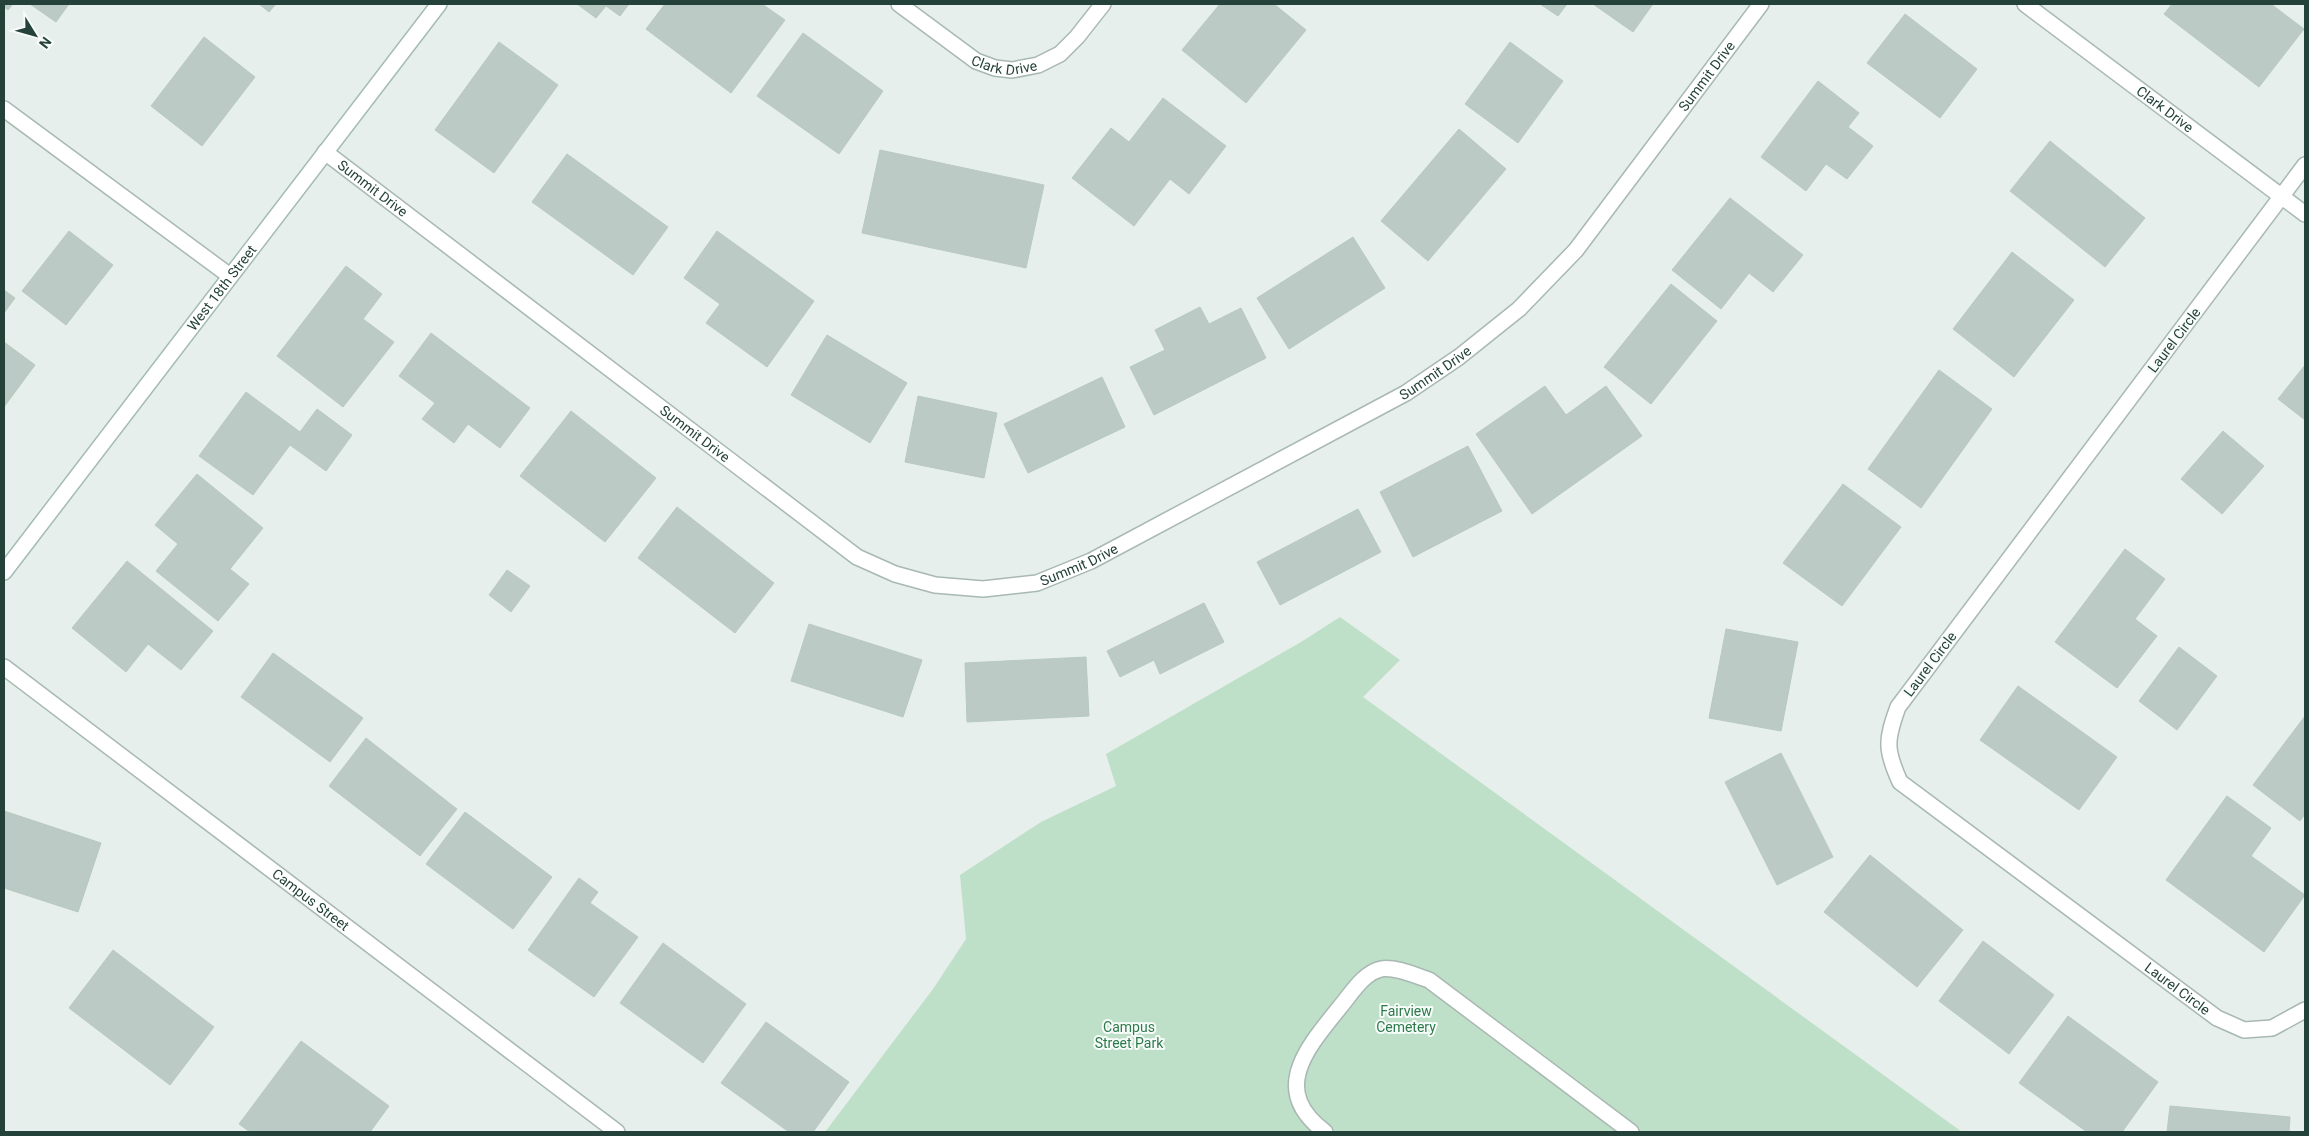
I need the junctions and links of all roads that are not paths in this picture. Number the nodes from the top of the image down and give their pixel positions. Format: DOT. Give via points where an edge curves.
graph roads {
  1 [pos="438,4"];
  2 [pos="899,4"];
  3 [pos="1103,4"];
  4 [pos="1761,4"];
  5 [pos="2025,4"];
  6 [pos="4,108"];
  7 [pos="325,152"];
  8 [pos="2305,165"];
  9 [pos="2282,196"];
  10 [pos="2305,214"];
  11 [pos="230,276"];
  12 [pos="4,572"];
  13 [pos="4,667"];
  14 [pos="2305,1010"];
  15 [pos="617,1132"];
  16 [pos="1325,1132"];
  17 [pos="1631,1132"];
  1 -- 7 [label="street, West 18th Street"];
  2 -- 3 [label="street, Clark Drive" via="976,61 1012,70 1038,65 1060,54"];
  4 -- 7 [label="street, Summit Drive" via="1576,250 1519,309 1459,357 1406,393 1090,561 1037,583 983,589 935,585 895,574 858,557"];
  5 -- 9 [label="street, Clark Drive"];
  6 -- 11 [label="street"];
  7 -- 11 [label="street, West 18th Street"];
  8 -- 9 [label="street, Laurel Circle"];
  9 -- 10 [label="street, Clark Drive"];
  9 -- 14 [label="street, Laurel Circle" via="1898,706 1888,733 1889,758 1900,782 2217,1018 2244,1030 2272,1028"];
  11 -- 12 [label="street, West 18th Street"];
  13 -- 15 [label="street, Campus Street"];
  16 -- 17 [label="street" via="1302,1110 1296,1092 1299,1070 1308,1048 1361,981 1382,969 1430,980"];
}
